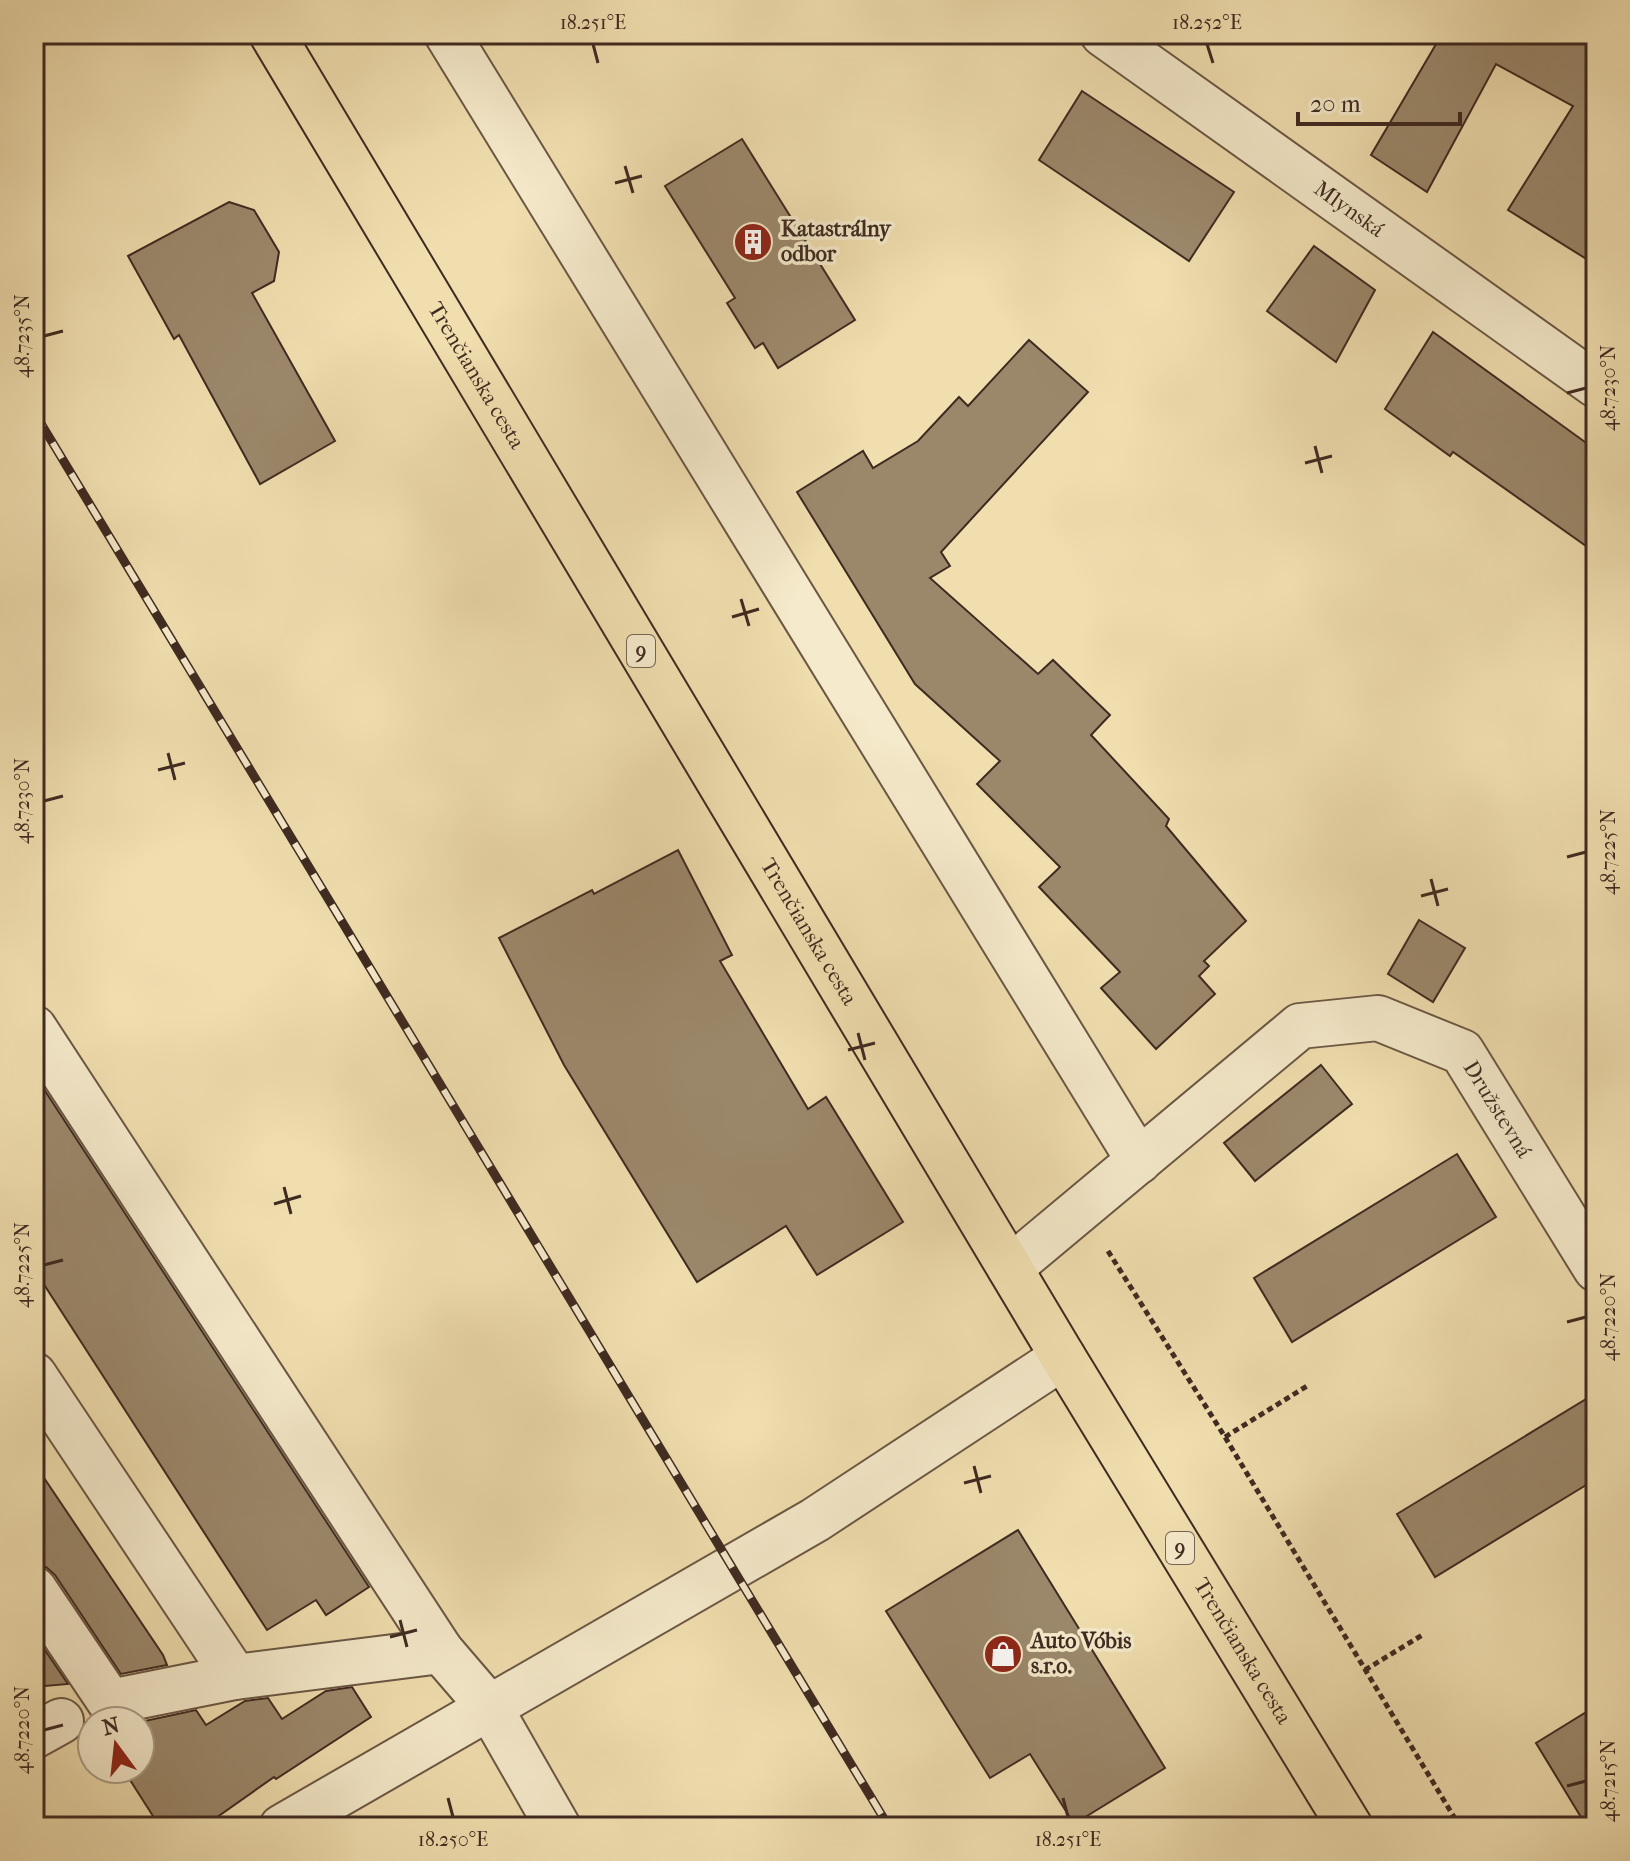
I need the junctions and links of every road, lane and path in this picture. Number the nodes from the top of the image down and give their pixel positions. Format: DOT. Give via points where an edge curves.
graph roads {
  1 [pos="272,34"];
  2 [pos="447,34"];
  3 [pos="1103,34"];
  4 [pos="1596,385"];
  5 [pos="34,1028"];
  6 [pos="1139,1161"];
  7 [pos="1082,1209"];
  8 [pos="1010,1268"];
  9 [pos="1596,1269"];
  10 [pos="1063,1357"];
  11 [pos="34,1375"];
  12 [pos="1307,1386"];
  13 [pos="1225,1437"];
  14 [pos="34,1589"];
  15 [pos="1424,1634"];
  16 [pos="441,1651"];
  17 [pos="1365,1670"];
  18 [pos="235,1677"];
  19 [pos="490,1708"];
  20 [pos="309,1820"];
  21 [pos="558,1827"];
  22 [pos="1350,1827"];
  23 [pos="1460,1827"];
  1 -- 8 [label="main road, Trenčianska cesta / 9"];
  2 -- 6 [label="street"];
  3 -- 4 [label="street, Mlynská"];
  5 -- 16 [label="street"];
  6 -- 7 [label="street"];
  6 -- 9 [label="street, Družstevná" via="1300,1026 1378,1018 1462,1052"];
  7 -- 8 [label="street"];
  7 -- 13 [label="path"];
  8 -- 10 [label="main road, Trenčianska cesta / 9"];
  10 -- 19 [label="street" via="815,1520"];
  10 -- 22 [label="main road, Trenčianska cesta / 9"];
  11 -- 18 [label="street"];
  12 -- 13 [label="path"];
  13 -- 17 [label="path"];
  14 -- 18 [label="street" via="110,1702"];
  15 -- 17 [label="path"];
  16 -- 18 [label="street"];
  16 -- 19 [label="street"];
  17 -- 23 [label="path"];
  19 -- 20 [label="street"];
  19 -- 21 [label="street"];
}
